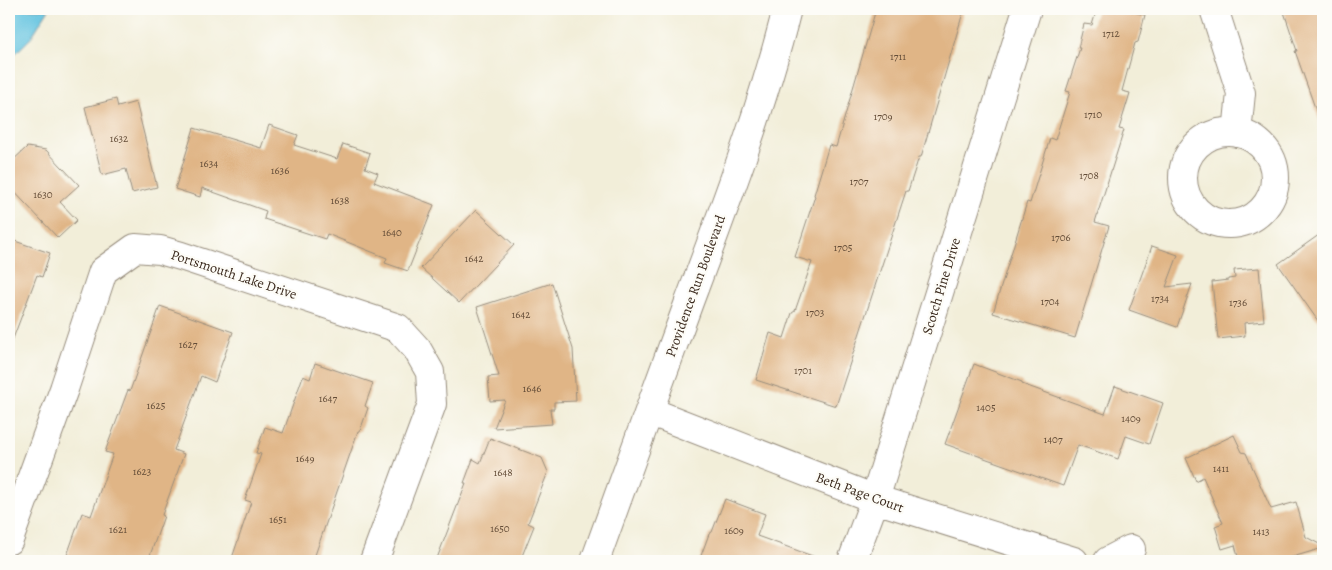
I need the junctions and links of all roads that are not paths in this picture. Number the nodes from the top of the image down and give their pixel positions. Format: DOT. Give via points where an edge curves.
graph roads {
  1 [pos="787,9"];
  2 [pos="1027,9"];
  3 [pos="1214,9"];
  4 [pos="1237,133"];
  5 [pos="649,410"];
  6 [pos="875,499"];
  7 [pos="9,540"];
  8 [pos="374,561"];
  9 [pos="595,561"];
  10 [pos="852,561"];
  11 [pos="1074,561"];
  1 -- 5 [label="street, Providence Run Boulevard" via="754,122 721,218"];
  2 -- 6 [label="street, Scotch Pine Drive"];
  3 -- 4 [label="street" via="1242,93"];
  5 -- 6 [label="street, Beth Page Court"];
  5 -- 9 [label="street, Providence Run Boulevard"];
  6 -- 10 [label="street, Scotch Pine Drive"];
  6 -- 11 [label="street, Beth Page Court"];
  7 -- 8 [label="street, Portsmouth Lake Drive" via="103,271 135,248 181,256 398,328 417,350 430,372 432,404"];
}
